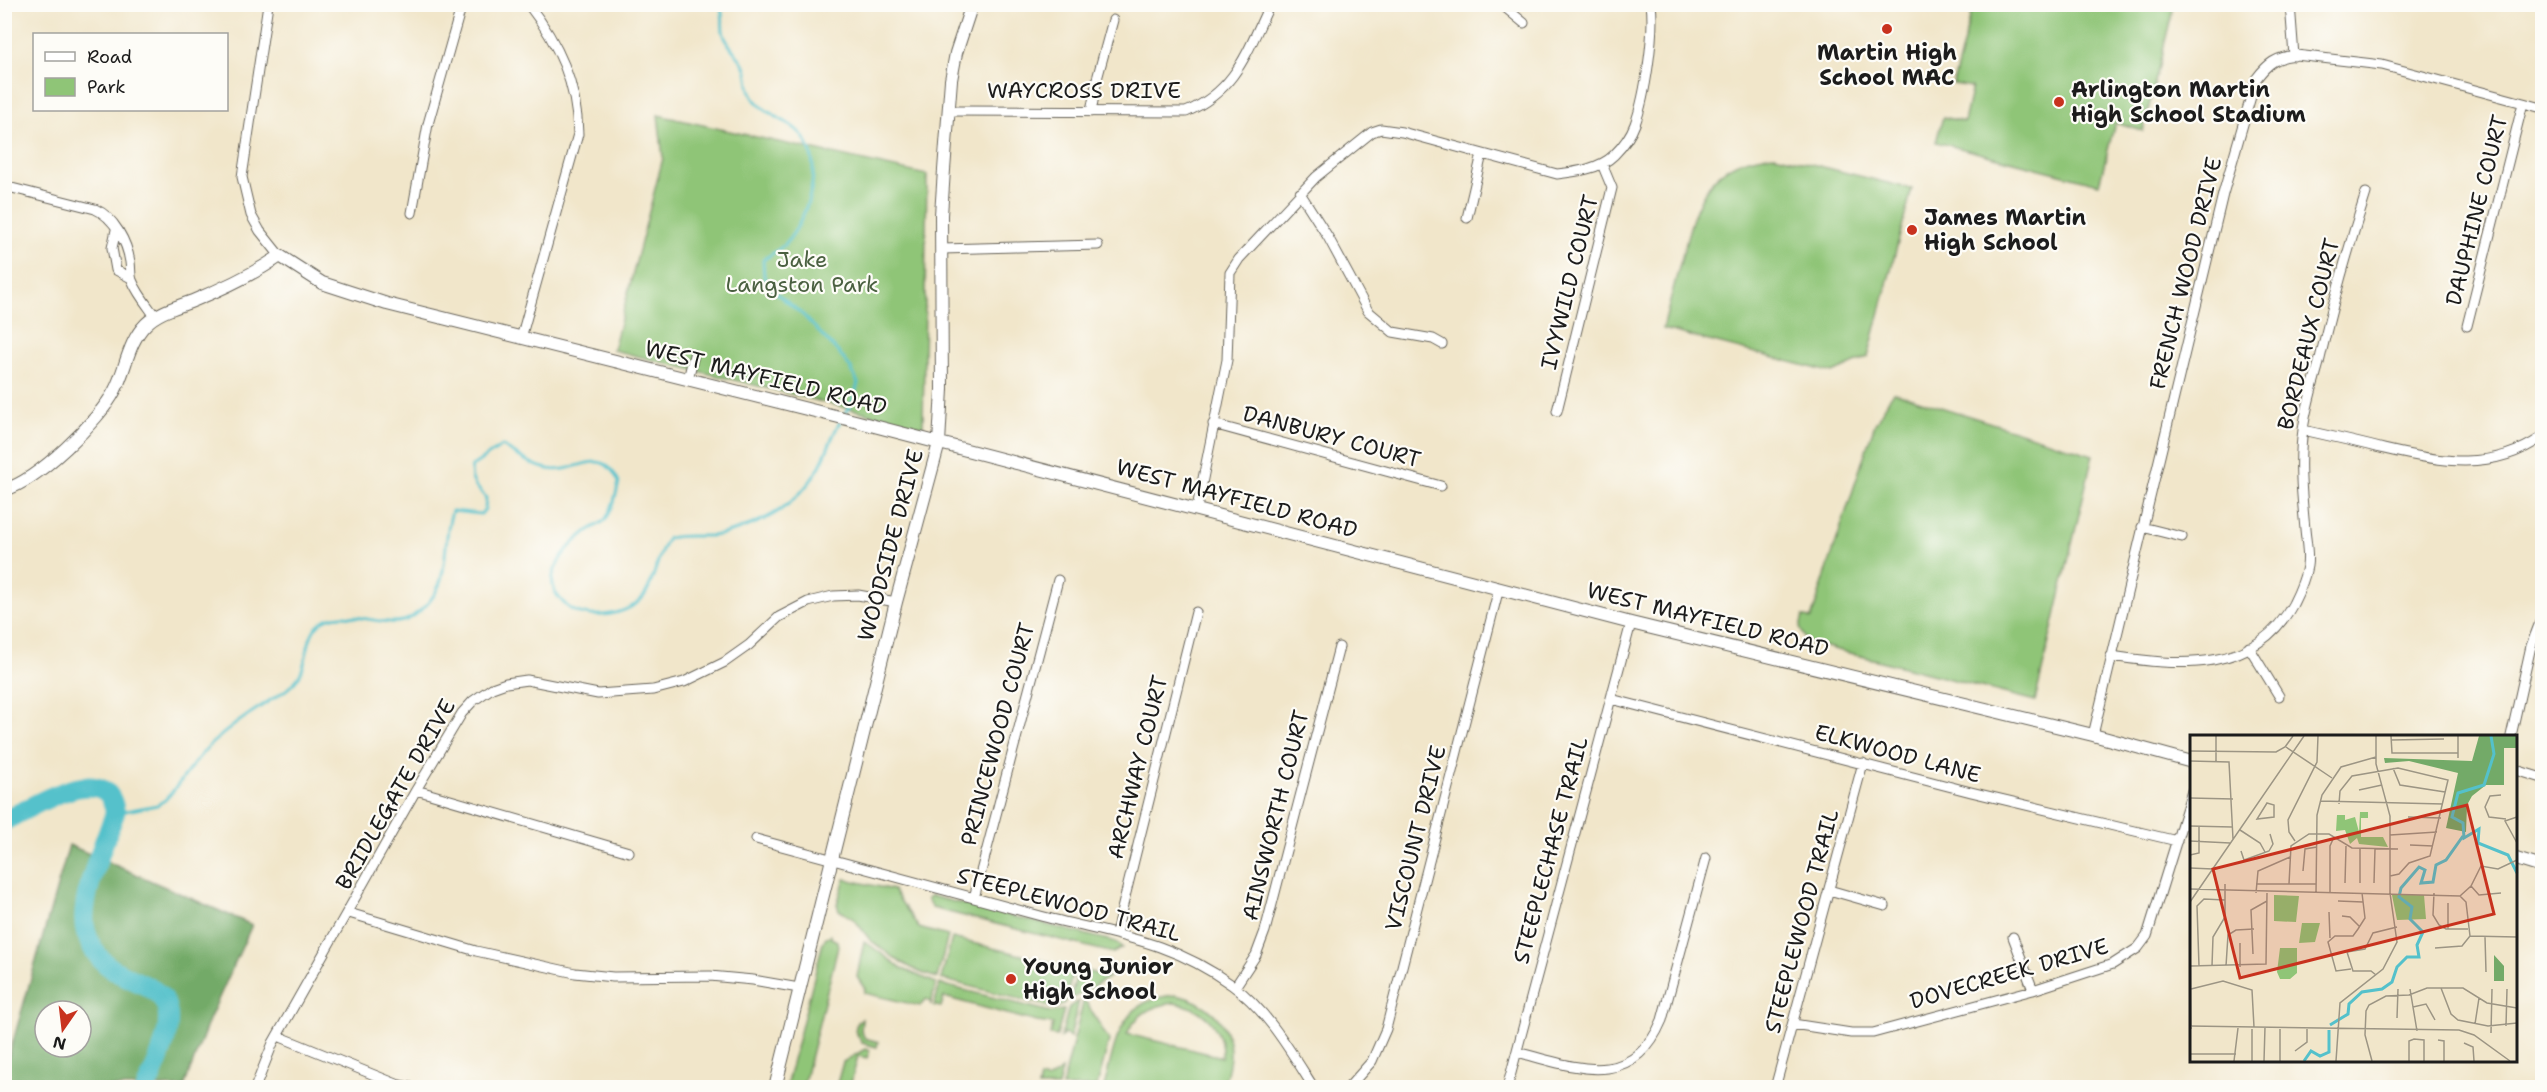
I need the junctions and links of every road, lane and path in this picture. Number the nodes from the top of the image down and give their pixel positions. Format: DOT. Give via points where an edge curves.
graph roads {
  1 [pos="268,4"];
  2 [pos="462,4"];
  3 [pos="528,4"];
  4 [pos="972,4"];
  5 [pos="1270,4"];
  6 [pos="1501,4"];
  7 [pos="1651,4"];
  8 [pos="2290,4"];
  9 [pos="1113,20"];
  10 [pos="1524,23"];
  11 [pos="2294,56"];
  12 [pos="2523,103"];
  13 [pos="2542,108"];
  14 [pos="949,111"];
  15 [pos="1091,112"];
  16 [pos="1482,154"];
  17 [pos="1602,164"];
  18 [pos="4,186"];
  19 [pos="1300,193"];
  20 [pos="2366,193"];
  21 [pos="412,213"];
  22 [pos="1467,218"];
  23 [pos="116,230"];
  24 [pos="1098,245"];
  25 [pos="942,249"];
  26 [pos="280,256"];
  27 [pos="131,278"];
  28 [pos="155,316"];
  29 [pos="2467,326"];
  30 [pos="521,338"];
  31 [pos="1442,344"];
  32 [pos="694,356"];
  33 [pos="688,379"];
  34 [pos="1557,411"];
  35 [pos="1213,424"];
  36 [pos="2303,430"];
  37 [pos="2542,437"];
  38 [pos="939,443"];
  39 [pos="1441,486"];
  40 [pos="4,490"];
  41 [pos="1197,508"];
  42 [pos="2142,527"];
  43 [pos="2181,537"];
  44 [pos="1058,580"];
  45 [pos="1499,588"];
  46 [pos="896,602"];
  47 [pos="1196,612"];
  48 [pos="2542,617"];
  49 [pos="1631,623"];
  50 [pos="1339,647"];
  51 [pos="2249,647"];
  52 [pos="2111,656"];
  53 [pos="2279,696"];
  54 [pos="1611,699"];
  55 [pos="2093,735"];
  56 [pos="2511,735"];
  57 [pos="2190,761"];
  58 [pos="1863,764"];
  59 [pos="2517,770"];
  60 [pos="2542,778"];
  61 [pos="416,790"];
  62 [pos="2190,798"];
  63 [pos="756,839"];
  64 [pos="2177,841"];
  65 [pos="629,852"];
  66 [pos="1706,858"];
  67 [pos="2517,859"];
  68 [pos="832,860"];
  69 [pos="2542,867"];
  70 [pos="1829,890"];
  71 [pos="974,898"];
  72 [pos="1885,906"];
  73 [pos="349,913"];
  74 [pos="1116,933"];
  75 [pos="2013,937"];
  76 [pos="1235,987"];
  77 [pos="799,988"];
  78 [pos="2033,990"];
  79 [pos="1793,1024"];
  80 [pos="278,1036"];
  81 [pos="1517,1052"];
  82 [pos="255,1088"];
  83 [pos="415,1088"];
  84 [pos="775,1088"];
  85 [pos="1314,1088"];
  86 [pos="1348,1088"];
  87 [pos="1507,1088"];
  88 [pos="1775,1088"];
  1 -- 26 [label="street" via="242,177 251,215"];
  2 -- 21 [label="street" via="428,124"];
  3 -- 30 [label="street" via="569,76 577,107 578,134"];
  4 -- 14 [label="street, WOODSIDE DRIVE" via="956,53"];
  5 -- 15 [label="street, WAYCROSS DRIVE" via="1237,70 1206,103 1186,112"];
  6 -- 10 [label="street"];
  7 -- 17 [label="street" via="1651,41 1635,125 1613,156"];
  8 -- 11 [label="street"];
  9 -- 15 [label="street"];
  11 -- 12 [label="street, FRENCH WOOD DRIVE" via="2382,65"];
  11 -- 42 [label="street, FRENCH WOOD DRIVE" via="2267,63 2256,79 2223,194"];
  12 -- 13 [label="street, FRENCH WOOD DRIVE"];
  12 -- 29 [label="street, DAUPHINE COURT"];
  14 -- 15 [label="street, WAYCROSS DRIVE"];
  14 -- 25 [label="street, WOODSIDE DRIVE"];
  16 -- 17 [label="street" via="1557,174"];
  16 -- 19 [label="street" via="1381,129 1372,132"];
  16 -- 22 [label="street"];
  17 -- 34 [label="street, IVYWILD COURT" via="1612,188"];
  18 -- 23 [label="street" via="103,213"];
  19 -- 31 [label="street" via="1368,311 1393,332"];
  19 -- 35 [label="street" via="1230,273 1227,360"];
  20 -- 36 [label="street, BORDEAUX COURT" via="2333,302"];
  23 -- 27 [label="street" via="125,244"];
  23 -- 27 [label="street" via="112,248 116,270"];
  24 -- 25 [label="street"];
  25 -- 38 [label="street, WOODSIDE DRIVE"];
  26 -- 28 [label="street" via="225,286"];
  26 -- 30 [label="street, WEST MAYFIELD ROAD" via="313,278 349,293"];
  27 -- 28 [label="street"];
  28 -- 40 [label="street" via="138,333 110,400 91,422 36,473"];
  30 -- 33 [label="street, WEST MAYFIELD ROAD"];
  32 -- 33 [label="street"];
  33 -- 38 [label="street, WEST MAYFIELD ROAD"];
  35 -- 39 [label="street, DANBURY COURT"];
  35 -- 41 [label="street"];
  36 -- 37 [label="street" via="2450,462 2500,458"];
  36 -- 51 [label="street, BORDEAUX COURT" via="2301,483 2308,565 2301,588 2280,624"];
  38 -- 41 [label="street, WEST MAYFIELD ROAD"];
  38 -- 46 [label="street, WOODSIDE DRIVE"];
  41 -- 45 [label="street, WEST MAYFIELD ROAD"];
  42 -- 43 [label="street"];
  42 -- 52 [label="street, FRENCH WOOD DRIVE"];
  44 -- 71 [label="street, PRINCEWOOD COURT"];
  45 -- 49 [label="street, WEST MAYFIELD ROAD"];
  45 -- 86 [label="street, VISCOUNT DRIVE" via="1386,1029 1372,1062"];
  46 -- 61 [label="street, BRIDLEGATE DRIVE" via="858,595 807,602 779,617 725,662 684,682 654,690 598,694 527,680 492,688 462,713"];
  46 -- 68 [label="street, WOODSIDE DRIVE"];
  47 -- 74 [label="street, ARCHWAY COURT"];
  48 -- 56 [label="street" via="2531,646"];
  49 -- 54 [label="street, STEEPLECHASE TRAIL"];
  49 -- 55 [label="street, WEST MAYFIELD ROAD"];
  50 -- 76 [label="street, AINSWORTH COURT" via="1265,931 1256,955"];
  51 -- 52 [label="street, BORDEAUX COURT" via="2222,658 2192,663 2157,663"];
  51 -- 53 [label="street"];
  52 -- 55 [label="street, FRENCH WOOD DRIVE"];
  54 -- 58 [label="street, ELKWOOD LANE"];
  54 -- 81 [label="street, STEEPLECHASE TRAIL"];
  55 -- 57 [label="street, WEST MAYFIELD ROAD"];
  58 -- 64 [label="street, ELKWOOD LANE"];
  58 -- 70 [label="street, STEEPLEWOOD TRAIL"];
  59 -- 60 [label="street"];
  61 -- 65 [label="street"];
  61 -- 73 [label="street, BRIDLEGATE DRIVE"];
  62 -- 64 [label="street, DOVECREEK DRIVE"];
  63 -- 68 [label="street, STEEPLEWOOD TRAIL"];
  64 -- 78 [label="street, DOVECREEK DRIVE" via="2147,936 2138,948 2113,964"];
  66 -- 81 [label="street" via="1662,1020 1642,1053 1627,1064 1597,1070"];
  67 -- 69 [label="street"];
  68 -- 71 [label="street, STEEPLEWOOD TRAIL"];
  68 -- 77 [label="street, WOODSIDE DRIVE"];
  70 -- 72 [label="street"];
  70 -- 79 [label="street, STEEPLEWOOD TRAIL"];
  71 -- 74 [label="street, STEEPLEWOOD TRAIL"];
  73 -- 77 [label="street" via="476,951 576,974 710,976"];
  73 -- 80 [label="street, BRIDLEGATE DRIVE"];
  74 -- 76 [label="street, STEEPLEWOOD TRAIL" via="1188,957"];
  75 -- 78 [label="street"];
  76 -- 85 [label="street, STEEPLEWOOD TRAIL" via="1282,1038"];
  77 -- 84 [label="street, WOODSIDE DRIVE"];
  78 -- 79 [label="street, DOVECREEK DRIVE" via="1873,1033"];
  79 -- 88 [label="street, STEEPLEWOOD TRAIL"];
  80 -- 82 [label="street, BRIDLEGATE DRIVE"];
  80 -- 83 [label="street"];
  81 -- 87 [label="street, STEEPLECHASE TRAIL"];
}
